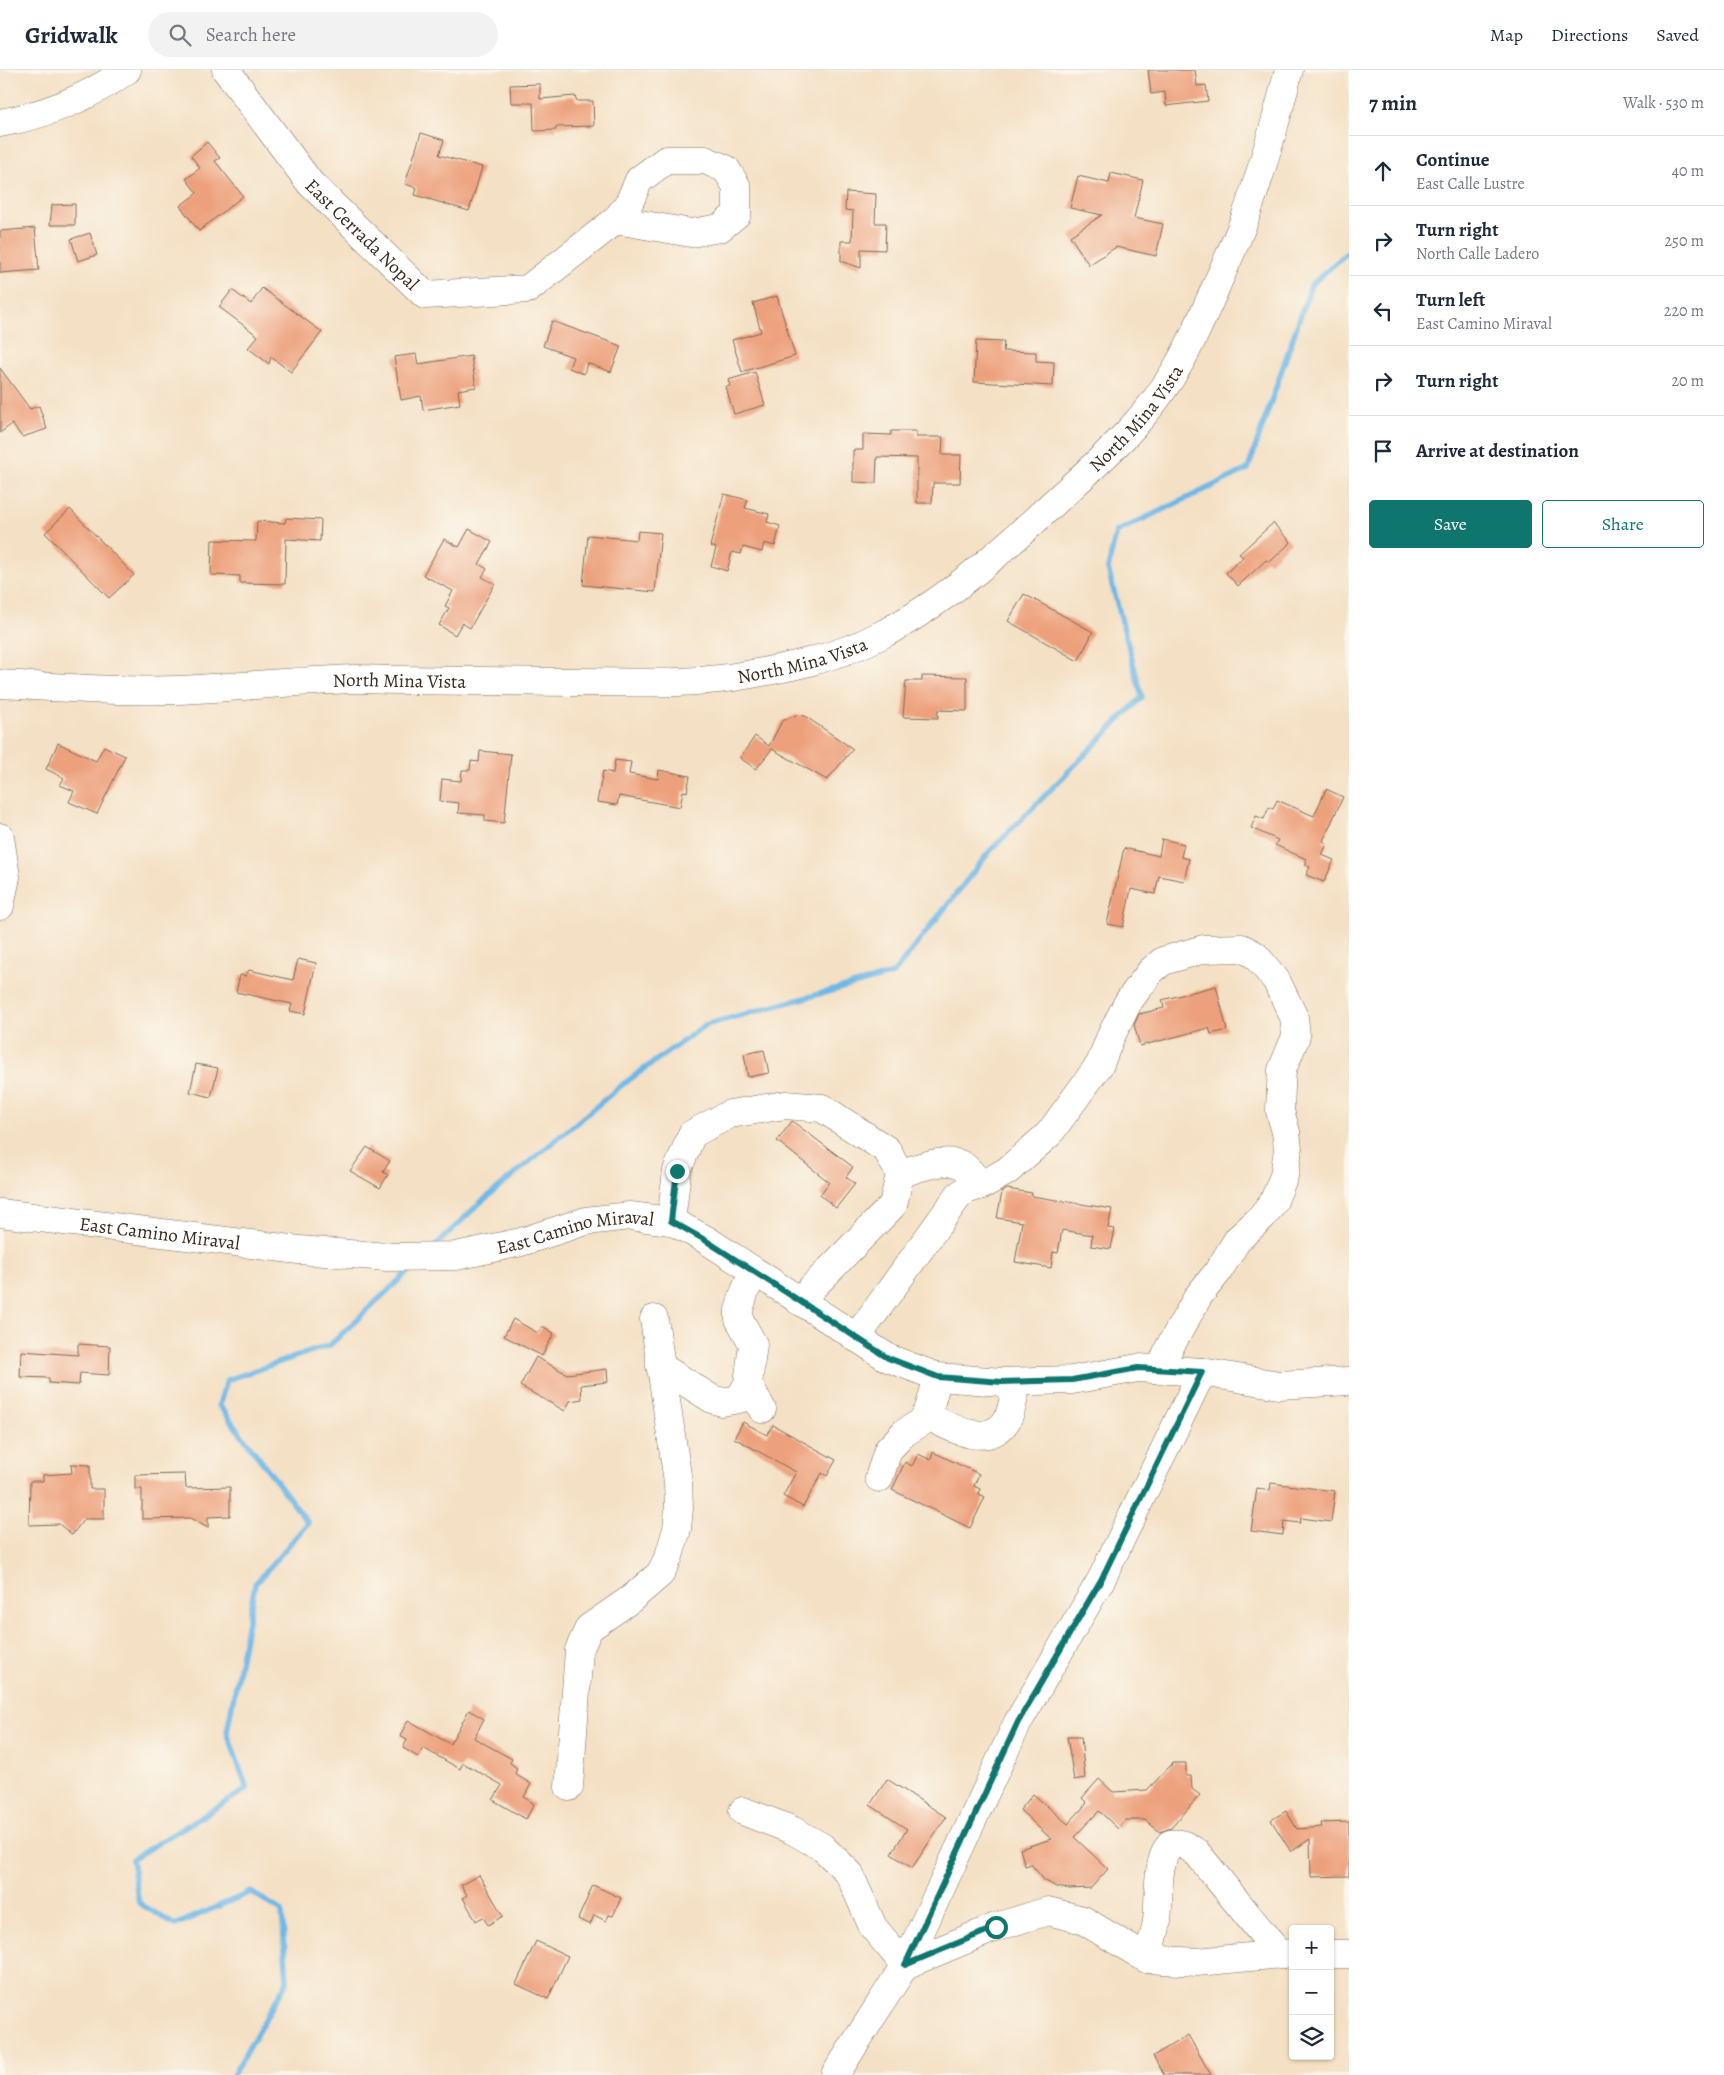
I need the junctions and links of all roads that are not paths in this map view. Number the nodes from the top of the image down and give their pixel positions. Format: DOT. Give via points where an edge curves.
graph roads {
  1 [pos="127,70"];
  2 [pos="226,70"];
  3 [pos="1289,70"];
  4 [pos="0,123"];
  5 [pos="616,220"];
  6 [pos="0,684"];
  7 [pos="0,837"];
  8 [pos="0,906"];
  9 [pos="900,1174"];
  10 [pos="982,1185"];
  11 [pos="0,1213"];
  12 [pos="671,1221"];
  13 [pos="754,1272"];
  14 [pos="799,1301"];
  15 [pos="654,1319"];
  16 [pos="856,1338"];
  17 [pos="660,1366"];
  18 [pos="1160,1370"];
  19 [pos="1202,1372"];
  20 [pos="938,1377"];
  21 [pos="1349,1380"];
  22 [pos="1016,1382"];
  23 [pos="748,1384"];
  24 [pos="762,1409"];
  25 [pos="926,1415"];
  26 [pos="878,1478"];
  27 [pos="569,1787"];
  28 [pos="743,1811"];
  29 [pos="1286,1954"];
  30 [pos="1334,1954"];
  31 [pos="1349,1954"];
  32 [pos="1147,1959"];
  33 [pos="905,1965"];
  34 [pos="835,2075"];
  1 -- 4 [label="street" via="95,91 56,108"];
  2 -- 5 [label="street, East Cerrada Nopal" via="310,183 426,295 528,289"];
  3 -- 6 [label="street, North Mina Vista" via="1268,149 1242,226 1198,330 1160,395 1126,435 1029,526 953,590 917,616 876,638 844,651 785,667 692,681 339,680 180,690"];
  7 -- 8 [label="street" via="6,876"];
  9 -- 10 [label="street" via="920,1166 948,1163 962,1165"];
  9 -- 12 [label="street" via="887,1150 822,1108 785,1105 730,1114 692,1134 677,1171"];
  9 -- 14 [label="street" via="893,1206"];
  10 -- 16 [label="street" via="959,1195"];
  10 -- 18 [label="street" via="1015,1165 1049,1134 1100,1064 1128,1002 1151,971 1163,961 1204,949 1242,948 1256,955 1276,980 1294,1017 1296,1036 1282,1070 1280,1111 1288,1149 1284,1176 1272,1203 1238,1239 1217,1274 1199,1295"];
  11 -- 12 [label="street, East Camino Miraval" via="298,1250 387,1257 456,1256 521,1242 586,1221 630,1216"];
  12 -- 13 [label="street, East Camino Miraval"];
  13 -- 14 [label="street, East Camino Miraval"];
  13 -- 23 [label="street" via="739,1310 740,1319 753,1344"];
  14 -- 16 [label="street, East Camino Miraval"];
  15 -- 17 [label="street"];
  16 -- 20 [label="street, East Camino Miraval" via="888,1358"];
  17 -- 23 [label="street" via="722,1402 739,1399"];
  17 -- 27 [label="street" via="678,1482 677,1529 670,1556 660,1574 589,1628 579,1650"];
  18 -- 19 [label="street, East Camino Miraval"];
  18 -- 22 [label="street, East Camino Miraval" via="1138,1368 1072,1380"];
  19 -- 21 [label="street, East Camino Miraval" via="1278,1385"];
  19 -- 33 [label="street" via="1101,1580 1018,1722"];
  20 -- 22 [label="street, East Camino Miraval"];
  20 -- 25 [label="street"];
  22 -- 25 [label="street" via="1006,1420 990,1434 961,1432"];
  23 -- 24 [label="street"];
  25 -- 26 [label="street" via="888,1450"];
  28 -- 33 [label="street" via="822,1847 849,1873 873,1926"];
  29 -- 32 [label="street" via="1197,1962"];
  29 -- 32 [label="street" via="1197,1853 1186,1844 1178,1843 1170,1844 1161,1863 1157,1922"];
  30 -- 31 [label="street"];
  32 -- 33 [label="street" via="1082,1920 1048,1912 996,1927"];
  33 -- 34 [label="street"];
}
